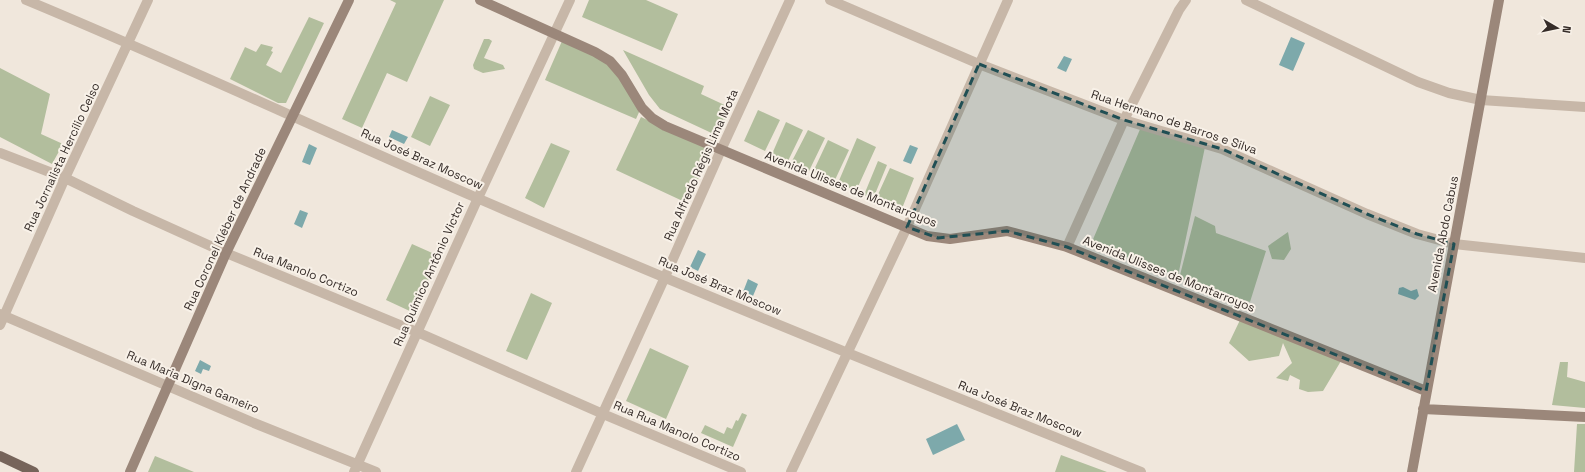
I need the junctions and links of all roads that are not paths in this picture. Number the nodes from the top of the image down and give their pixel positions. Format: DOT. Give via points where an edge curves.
graph roads {
  1 [pos="26,0"];
  2 [pos="148,0"];
  3 [pos="349,0"];
  4 [pos="480,0"];
  5 [pos="570,0"];
  6 [pos="790,0"];
  7 [pos="830,0"];
  8 [pos="1008,0"];
  9 [pos="1186,0"];
  10 [pos="1246,0"];
  11 [pos="1499,0"];
  12 [pos="554,34"];
  13 [pos="129,43"];
  14 [pos="979,64"];
  15 [pos="1481,100"];
  16 [pos="1585,107"];
  17 [pos="293,116"];
  18 [pos="1124,120"];
  19 [pos="721,150"];
  20 [pos="0,153"];
  21 [pos="65,178"];
  22 [pos="478,198"];
  23 [pos="907,227"];
  24 [pos="1454,244"];
  25 [pos="1067,247"];
  26 [pos="226,253"];
  27 [pos="1585,258"];
  28 [pos="665,277"];
  29 [pos="1,318"];
  30 [pos="418,332"];
  31 [pos="848,354"];
  32 [pos="168,385"];
  33 [pos="1426,392"];
  34 [pos="1423,409"];
  35 [pos="603,414"];
  36 [pos="1585,417"];
  37 [pos="0,456"];
  38 [pos="355,468"];
  39 [pos="34,472"];
  40 [pos="130,472"];
  41 [pos="376,472"];
  42 [pos="576,472"];
  43 [pos="741,472"];
  44 [pos="791,472"];
  45 [pos="1141,472"];
  46 [pos="1412,472"];
  1 -- 13 [label="street"];
  2 -- 13 [label="street, Rua Jornalista Hercílio Celso"];
  3 -- 17 [label="main road, Rua Coronel Kléber de Andrade"];
  4 -- 12 [label="main road, Avenida Ulisses de Montarroyos"];
  5 -- 12 [label="street, Rua Químico Antônio Victor"];
  6 -- 19 [label="street, Rua Alfredo Régis Lima Mota"];
  7 -- 14 [label="street, Rua Hermano de Barros e Silva"];
  8 -- 14 [label="street"];
  9 -- 18 [label="street"];
  10 -- 15 [label="street" via="1418,82 1449,93"];
  11 -- 15 [label="main road, Avenida Abdo Cabus"];
  12 -- 19 [label="main road, Avenida Ulisses de Montarroyos" via="610,61 622,75 642,108 652,118"];
  12 -- 22 [label="street, Rua Químico Antônio Victor"];
  13 -- 17 [label="street, Rua José Braz Moscow"];
  13 -- 21 [label="street, Rua Jornalista Hercílio Celso"];
  14 -- 18 [label="street, Rua Hermano de Barros e Silva"];
  14 -- 23 [label="street"];
  15 -- 16 [label="street"];
  15 -- 24 [label="main road, Avenida Abdo Cabus"];
  17 -- 22 [label="street, Rua José Braz Moscow"];
  17 -- 26 [label="main road, Rua Coronel Kléber de Andrade"];
  18 -- 24 [label="street, Rua Hermano de Barros e Silva" via="1222,149 1367,214 1417,234"];
  18 -- 25 [label="street"];
  19 -- 23 [label="main road, Avenida Ulisses de Montarroyos"];
  19 -- 28 [label="street, Rua Alfredo Régis Lima Mota"];
  20 -- 21 [label="street, Rua Manolo Cortizo"];
  21 -- 26 [label="street, Rua Manolo Cortizo"];
  21 -- 29 [label="street, Rua Jornalista Hercílio Celso"];
  22 -- 28 [label="street, Rua José Braz Moscow"];
  22 -- 30 [label="street, Rua Químico Antônio Victor"];
  23 -- 25 [label="main road, Avenida Ulisses de Montarroyos" via="927,236 950,239 1007,231"];
  23 -- 31 [label="street"];
  24 -- 27 [label="street, Rua Hermano de Barros e Silva"];
  24 -- 33 [label="main road, Avenida Abdo Cabus"];
  25 -- 33 [label="main road, Avenida Ulisses de Montarroyos"];
  26 -- 30 [label="street, Rua Manolo Cortizo"];
  26 -- 32 [label="main road, Rua Coronel Kléber de Andrade"];
  28 -- 31 [label="street, Rua José Braz Moscow"];
  28 -- 35 [label="street, Rua Alfredo Régis Lima Mota"];
  29 -- 32 [label="street, Rua Maria Digna Gameiro"];
  30 -- 35 [label="street, Rua Manolo Cortizo"];
  30 -- 38 [label="street, Rua Químico Antônio Victor"];
  31 -- 44 [label="street"];
  31 -- 45 [label="street, Rua José Braz Moscow"];
  32 -- 38 [label="street, Rua Maria Digna Gameiro"];
  32 -- 40 [label="main road, Rua Coronel Kléber de Andrade"];
  33 -- 34 [label="main road, Avenida Abdo Cabus"];
  34 -- 36 [label="main road"];
  34 -- 46 [label="main road, Avenida Abdo Cabus"];
  35 -- 42 [label="street, Rua Alfredo Régis Lima Mota"];
  35 -- 43 [label="street, Rua Rua Manolo Cortizo"];
  37 -- 39 [label="main road"];
  38 -- 41 [label="street, Rua Maria Digna Gameiro"];
}
